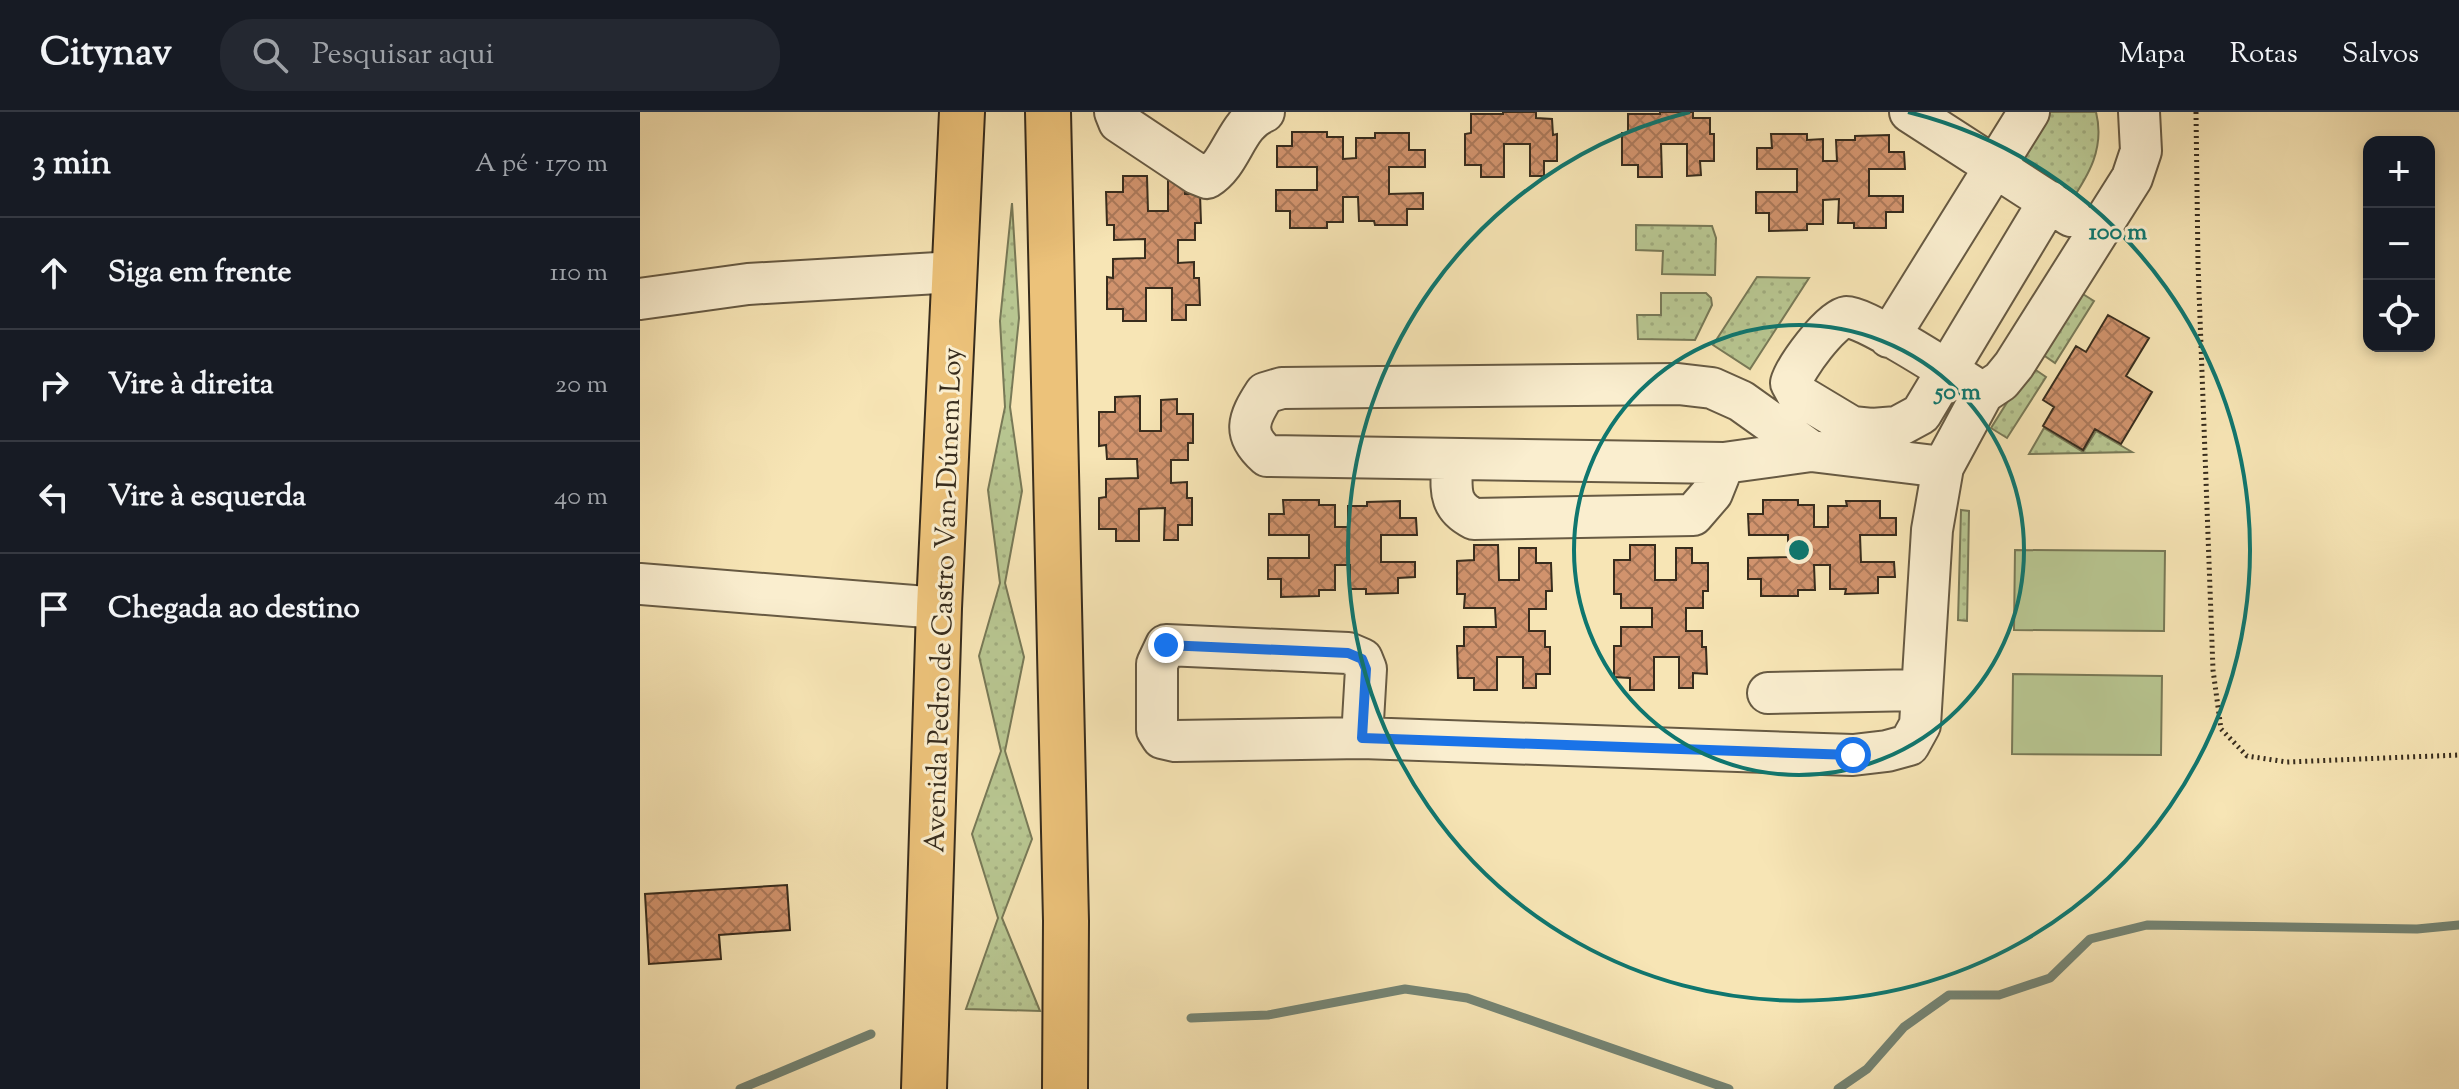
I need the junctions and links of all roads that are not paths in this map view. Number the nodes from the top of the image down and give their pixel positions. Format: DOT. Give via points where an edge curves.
graph roads {
  1 [pos="962,112"];
  2 [pos="1048,112"];
  3 [pos="1115,112"];
  4 [pos="1910,112"];
  5 [pos="2029,112"];
  6 [pos="2112,112"];
  7 [pos="2139,112"];
  8 [pos="1242,117"];
  9 [pos="1995,167"];
  10 [pos="2074,218"];
  11 [pos="955,272"];
  12 [pos="640,299"];
  13 [pos="1889,337"];
  14 [pos="1946,371"];
  15 [pos="1983,393"];
  16 [pos="1811,451"];
  17 [pos="1452,459"];
  18 [pos="1724,463"];
  19 [pos="1943,467"];
  20 [pos="640,584"];
  21 [pos="939,608"];
  22 [pos="1920,690"];
  23 [pos="1768,693"];
  24 [pos="1362,738"];
  25 [pos="924,1089"];
  26 [pos="1065,1089"];
  1 -- 11 [label="highway, Avenida Pedro de Castro Van-Dúnem Loy"];
  2 -- 26 [label="highway"];
  3 -- 8 [label="street" via="1119,122 1207,178 1218,171"];
  4 -- 9 [label="street"];
  5 -- 9 [label="street"];
  6 -- 10 [label="street" via="2116,123 2110,159"];
  7 -- 10 [label="street" via="2141,151 2132,178"];
  9 -- 10 [label="street"];
  9 -- 13 [label="street"];
  10 -- 14 [label="street"];
  10 -- 15 [label="street" via="1993,352 1984,370"];
  11 -- 12 [label="street" via="748,284"];
  11 -- 21 [label="highway, Avenida Pedro de Castro Van-Dúnem Loy"];
  13 -- 14 [label="street"];
  13 -- 14 [label="street" via="1854,318 1837,320 1794,371 1791,383 1797,394 1852,427 1872,429 1897,427 1921,414"];
  14 -- 15 [label="street"];
  15 -- 19 [label="street"];
  16 -- 17 [label="street" via="1741,401 1712,388 1678,384 1282,388 1265,393 1249,430 1267,456"];
  16 -- 18 [label="street"];
  16 -- 19 [label="street"];
  17 -- 18 [label="street"];
  17 -- 18 [label="street" via="1452,497 1459,512 1474,519 1693,515 1712,493"];
  19 -- 22 [label="street" via="1932,530"];
  20 -- 21 [label="street"];
  21 -- 25 [label="highway, Avenida Pedro de Castro Van-Dúnem Loy"];
  22 -- 23 [label="street"];
  22 -- 24 [label="street" via="1920,725 1909,745 1853,755"];
  24 -- 24 [label="street" via="1366,669 1362,659 1348,653 1166,645 1160,654 1157,730 1162,738"];
}
